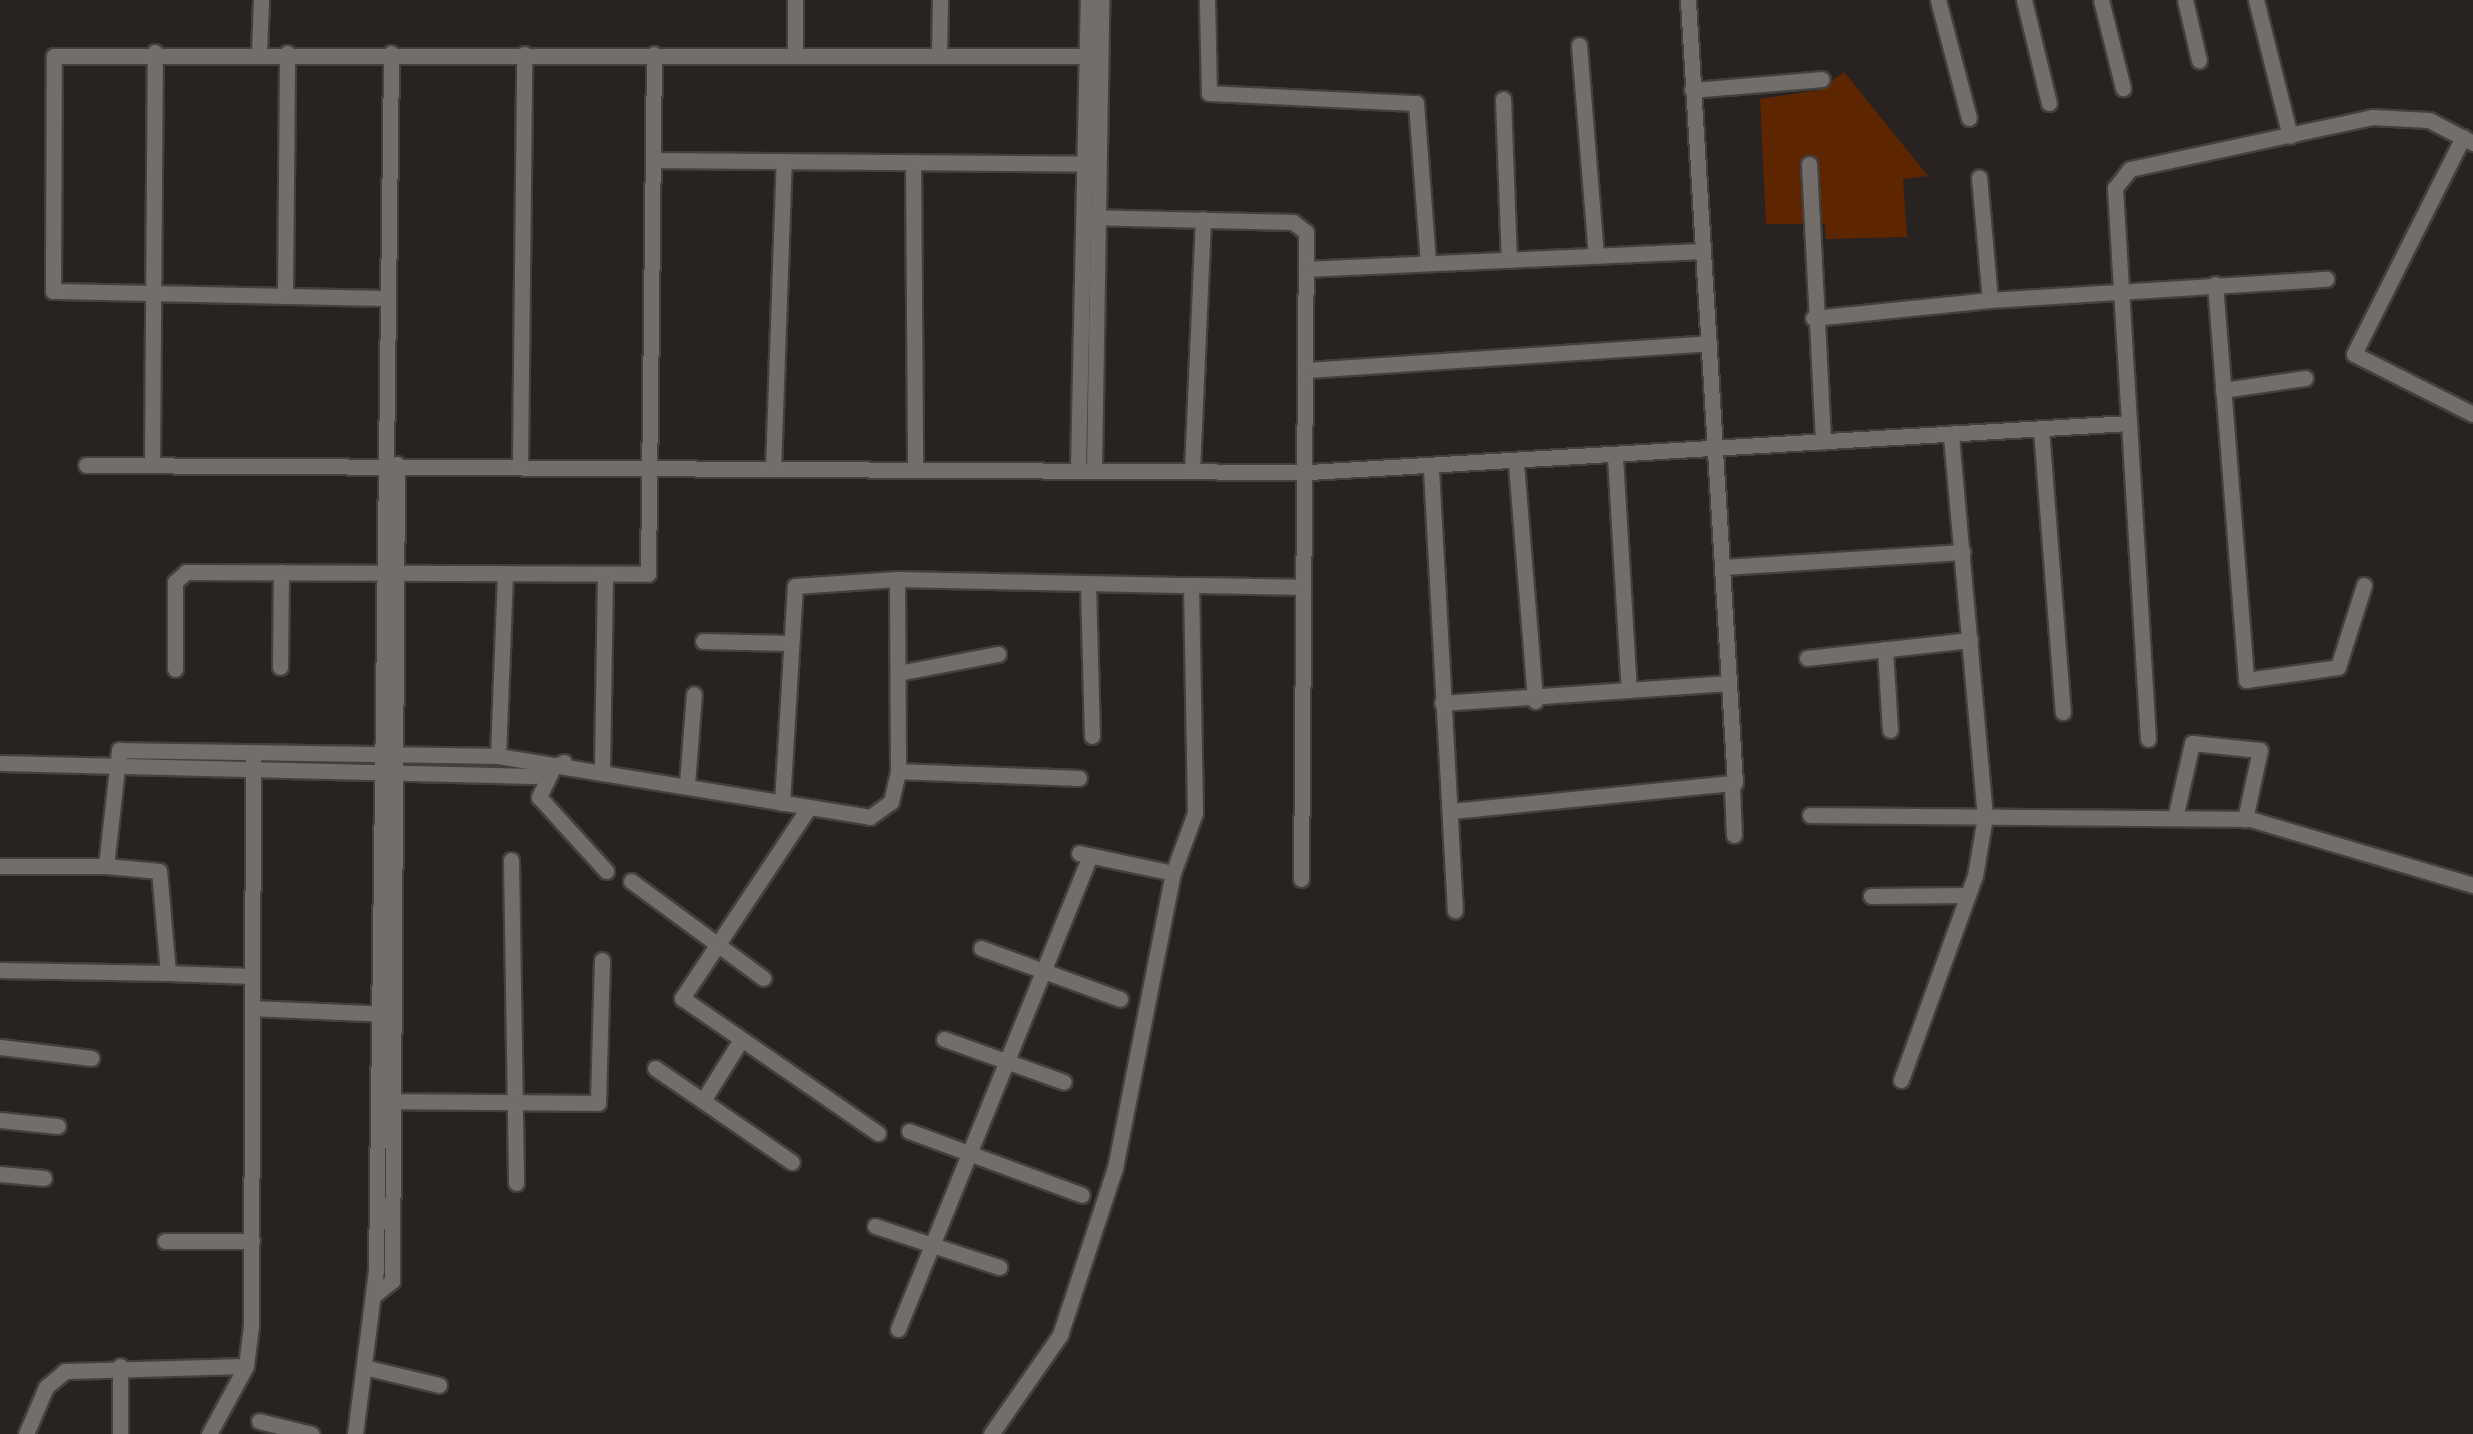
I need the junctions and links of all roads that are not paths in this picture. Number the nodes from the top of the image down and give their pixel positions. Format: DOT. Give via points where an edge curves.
graph roads {
  1 [pos="261,0"];
  2 [pos="795,0"];
  3 [pos="940,0"];
  4 [pos="1088,0"];
  5 [pos="1101,0"];
  6 [pos="1208,0"];
  7 [pos="1688,0"];
  8 [pos="1938,0"];
  9 [pos="2024,0"];
  10 [pos="2101,0"];
  11 [pos="2185,0"];
  12 [pos="2256,0"];
  13 [pos="1579,45"];
  14 [pos="155,52"];
  15 [pos="259,53"];
  16 [pos="287,53"];
  17 [pos="392,53"];
  18 [pos="524,54"];
  19 [pos="654,54"];
  20 [pos="795,55"];
  21 [pos="939,55"];
  22 [pos="1094,56"];
  23 [pos="2198,60"];
  24 [pos="1822,79"];
  25 [pos="2123,88"];
  26 [pos="1692,90"];
  27 [pos="1503,99"];
  28 [pos="2049,103"];
  29 [pos="1969,118"];
  30 [pos="2290,136"];
  31 [pos="2468,140"];
  32 [pos="657,160"];
  33 [pos="784,161"];
  34 [pos="913,162"];
  35 [pos="1092,164"];
  36 [pos="1809,164"];
  37 [pos="1979,177"];
  38 [pos="1091,217"];
  39 [pos="1203,219"];
  40 [pos="1700,251"];
  41 [pos="1596,256"];
  42 [pos="1509,260"];
  43 [pos="1428,262"];
  44 [pos="1306,269"];
  45 [pos="2326,279"];
  46 [pos="2215,284"];
  47 [pos="2118,290"];
  48 [pos="149,294"];
  49 [pos="285,296"];
  50 [pos="388,298"];
  51 [pos="1990,300"];
  52 [pos="1813,318"];
  53 [pos="1709,342"];
  54 [pos="1307,370"];
  55 [pos="2305,378"];
  56 [pos="2223,390"];
  57 [pos="2473,414"];
  58 [pos="2128,423"];
  59 [pos="2041,429"];
  60 [pos="1952,434"];
  61 [pos="1823,442"];
  62 [pos="1717,445"];
  63 [pos="1614,457"];
  64 [pos="152,462"];
  65 [pos="1516,463"];
  66 [pos="391,464"];
  67 [pos="86,465"];
  68 [pos="520,466"];
  69 [pos="649,469"];
  70 [pos="773,469"];
  71 [pos="1430,469"];
  72 [pos="914,470"];
  73 [pos="1086,470"];
  74 [pos="1192,470"];
  75 [pos="1309,472"];
  76 [pos="1962,552"];
  77 [pos="1723,567"];
  78 [pos="281,572"];
  79 [pos="390,572"];
  80 [pos="505,574"];
  81 [pos="604,575"];
  82 [pos="898,579"];
  83 [pos="1088,584"];
  84 [pos="2364,584"];
  85 [pos="1191,585"];
  86 [pos="1303,587"];
  87 [pos="1970,640"];
  88 [pos="703,641"];
  89 [pos="789,643"];
  90 [pos="1884,650"];
  91 [pos="998,654"];
  92 [pos="1808,658"];
  93 [pos="280,666"];
  94 [pos="175,669"];
  95 [pos="898,673"];
  96 [pos="1728,683"];
  97 [pos="1629,690"];
  98 [pos="694,694"];
  99 [pos="1536,700"];
  100 [pos="1442,704"];
  101 [pos="2062,712"];
  102 [pos="1890,730"];
  103 [pos="1092,736"];
  104 [pos="2148,738"];
  105 [pos="253,752"];
  106 [pos="388,754"];
  107 [pos="498,756"];
  108 [pos="0,763"];
  109 [pos="116,767"];
  110 [pos="558,767"];
  111 [pos="602,768"];
  112 [pos="253,772"];
  113 [pos="898,772"];
  114 [pos="388,773"];
  115 [pos="1079,778"];
  116 [pos="687,784"];
  117 [pos="1732,788"];
  118 [pos="782,803"];
  119 [pos="806,810"];
  120 [pos="1452,811"];
  121 [pos="2234,814"];
  122 [pos="1810,815"];
  123 [pos="1984,817"];
  124 [pos="2176,818"];
  125 [pos="1734,835"];
  126 [pos="511,860"];
  127 [pos="0,866"];
  128 [pos="106,866"];
  129 [pos="606,871"];
  130 [pos="1173,873"];
  131 [pos="1301,880"];
  132 [pos="631,881"];
  133 [pos="2473,886"];
  134 [pos="1968,895"];
  135 [pos="1871,896"];
  136 [pos="1455,910"];
  137 [pos="717,945"];
  138 [pos="980,948"];
  139 [pos="602,960"];
  140 [pos="0,970"];
  141 [pos="1043,970"];
  142 [pos="168,973"];
  143 [pos="252,976"];
  144 [pos="763,978"];
  145 [pos="1120,999"];
  146 [pos="252,1008"];
  147 [pos="388,1014"];
  148 [pos="944,1039"];
  149 [pos="738,1042"];
  150 [pos="0,1047"];
  151 [pos="91,1058"];
  152 [pos="1006,1062"];
  153 [pos="655,1068"];
  154 [pos="1901,1080"];
  155 [pos="1064,1082"];
  156 [pos="704,1100"];
  157 [pos="387,1101"];
  158 [pos="514,1107"];
  159 [pos="0,1120"];
  160 [pos="58,1126"];
  161 [pos="909,1131"];
  162 [pos="878,1132"];
  163 [pos="970,1153"];
  164 [pos="792,1162"];
  165 [pos="0,1174"];
  166 [pos="44,1178"];
  167 [pos="516,1182"];
  168 [pos="1082,1194"];
  169 [pos="874,1226"];
  170 [pos="166,1240"];
  171 [pos="252,1241"];
  172 [pos="933,1245"];
  173 [pos="999,1267"];
  174 [pos="898,1329"];
  175 [pos="120,1366"];
  176 [pos="246,1366"];
  177 [pos="368,1368"];
  178 [pos="439,1385"];
  179 [pos="259,1421"];
  180 [pos="26,1434"];
  181 [pos="120,1434"];
  182 [pos="209,1434"];
  183 [pos="311,1434"];
  184 [pos="355,1434"];
  185 [pos="990,1434"];
  1 -- 15 [label="street"];
  2 -- 20 [label="street"];
  3 -- 21 [label="street"];
  4 -- 22 [label="street"];
  5 -- 22 [label="street"];
  6 -- 43 [label="street" via="1208,93 1416,103"];
  7 -- 26 [label="street"];
  8 -- 29 [label="street"];
  9 -- 28 [label="street"];
  10 -- 25 [label="street"];
  11 -- 23 [label="street"];
  12 -- 30 [label="street"];
  13 -- 41 [label="street"];
  14 -- 15 [label="street"];
  14 -- 48 [label="street"];
  14 -- 48 [label="street" via="60,52 50,62 50,286"];
  15 -- 16 [label="street"];
  16 -- 17 [label="street"];
  16 -- 49 [label="street"];
  17 -- 18 [label="street"];
  17 -- 50 [label="street"];
  18 -- 19 [label="street"];
  18 -- 68 [label="street"];
  19 -- 20 [label="street"];
  19 -- 32 [label="street"];
  20 -- 21 [label="street"];
  21 -- 22 [label="street"];
  22 -- 35 [label="street"];
  24 -- 26 [label="street"];
  26 -- 40 [label="street"];
  27 -- 42 [label="street"];
  30 -- 31 [label="street" via="2399,116"];
  30 -- 47 [label="street" via="2121,177"];
  31 -- 57 [label="street" via="2354,354"];
  32 -- 33 [label="street"];
  32 -- 69 [label="street"];
  33 -- 34 [label="street"];
  33 -- 70 [label="street"];
  34 -- 35 [label="street"];
  34 -- 72 [label="street"];
  35 -- 38 [label="street"];
  36 -- 52 [label="street"];
  37 -- 51 [label="street"];
  38 -- 39 [label="street"];
  38 -- 73 [label="street"];
  39 -- 44 [label="street" via="1302,225"];
  39 -- 74 [label="street"];
  40 -- 41 [label="street"];
  40 -- 53 [label="street"];
  41 -- 42 [label="street"];
  42 -- 43 [label="street"];
  43 -- 44 [label="street"];
  44 -- 54 [label="street"];
  45 -- 46 [label="street"];
  46 -- 47 [label="street"];
  46 -- 56 [label="street"];
  47 -- 51 [label="street"];
  47 -- 58 [label="street"];
  48 -- 49 [label="street"];
  48 -- 64 [label="street"];
  49 -- 50 [label="street"];
  50 -- 66 [label="street"];
  51 -- 52 [label="street"];
  52 -- 61 [label="street"];
  53 -- 54 [label="street"];
  53 -- 62 [label="street"];
  54 -- 75 [label="street"];
  55 -- 56 [label="street"];
  56 -- 84 [label="street" via="2246,680 2338,668"];
  58 -- 59 [label="street"];
  58 -- 104 [label="street"];
  59 -- 60 [label="street"];
  59 -- 101 [label="street"];
  60 -- 61 [label="street"];
  60 -- 76 [label="street"];
  61 -- 62 [label="street"];
  62 -- 63 [label="street"];
  62 -- 77 [label="street"];
  63 -- 65 [label="street"];
  63 -- 97 [label="street"];
  64 -- 66 [label="street"];
  64 -- 67 [label="street"];
  65 -- 71 [label="street"];
  65 -- 99 [label="street"];
  66 -- 68 [label="street"];
  66 -- 79 [label="street"];
  68 -- 69 [label="street"];
  69 -- 70 [label="street"];
  69 -- 81 [label="street" via="650,569"];
  70 -- 72 [label="street"];
  71 -- 75 [label="street"];
  71 -- 100 [label="street"];
  72 -- 73 [label="street"];
  73 -- 74 [label="street"];
  74 -- 75 [label="street"];
  75 -- 86 [label="street"];
  76 -- 77 [label="street"];
  76 -- 87 [label="street"];
  77 -- 96 [label="street"];
  78 -- 79 [label="street"];
  78 -- 93 [label="street"];
  78 -- 94 [label="street" via="178,575"];
  79 -- 80 [label="street"];
  79 -- 106 [label="street"];
  80 -- 81 [label="street"];
  80 -- 107 [label="street"];
  81 -- 111 [label="street"];
  82 -- 83 [label="street"];
  82 -- 89 [label="street" via="795,586"];
  82 -- 95 [label="street"];
  83 -- 85 [label="street"];
  83 -- 103 [label="street"];
  85 -- 86 [label="street"];
  85 -- 130 [label="street" via="1195,813"];
  86 -- 131 [label="street"];
  87 -- 90 [label="street"];
  87 -- 123 [label="street"];
  88 -- 89 [label="street"];
  89 -- 118 [label="street"];
  90 -- 92 [label="street"];
  90 -- 102 [label="street"];
  91 -- 95 [label="street"];
  95 -- 113 [label="street"];
  96 -- 97 [label="street"];
  96 -- 117 [label="street"];
  97 -- 99 [label="street"];
  98 -- 116 [label="street"];
  99 -- 100 [label="street"];
  100 -- 120 [label="street"];
  105 -- 106 [label="street"];
  105 -- 109 [label="street" via="119,750"];
  105 -- 112 [label="street"];
  106 -- 107 [label="street"];
  106 -- 114 [label="street"];
  107 -- 110 [label="street"];
  108 -- 109 [label="street"];
  109 -- 112 [label="street"];
  109 -- 128 [label="street"];
  110 -- 111 [label="street"];
  110 -- 114 [label="street"];
  110 -- 129 [label="street" via="539,797"];
  111 -- 116 [label="street"];
  112 -- 114 [label="street"];
  112 -- 143 [label="street"];
  113 -- 115 [label="street"];
  113 -- 119 [label="street" via="883,812"];
  114 -- 147 [label="street"];
  116 -- 118 [label="street"];
  117 -- 120 [label="street"];
  117 -- 125 [label="street"];
  118 -- 119 [label="street"];
  119 -- 137 [label="street"];
  120 -- 136 [label="street"];
  121 -- 124 [label="street" via="2194,811"];
  121 -- 124 [label="street" via="2260,750 2192,743"];
  121 -- 133 [label="street"];
  122 -- 123 [label="street"];
  123 -- 124 [label="street"];
  123 -- 134 [label="street"];
  126 -- 158 [label="street"];
  127 -- 128 [label="street"];
  128 -- 142 [label="street" via="159,871"];
  130 -- 141 [label="street" via="1084,855"];
  130 -- 185 [label="street" via="1115,1168 1060,1336"];
  132 -- 137 [label="street"];
  134 -- 135 [label="street"];
  134 -- 154 [label="street"];
  137 -- 144 [label="street"];
  137 -- 149 [label="street" via="682,998"];
  138 -- 141 [label="street"];
  139 -- 158 [label="street" via="598,1103"];
  140 -- 142 [label="street"];
  141 -- 145 [label="street"];
  141 -- 152 [label="street"];
  142 -- 143 [label="street"];
  143 -- 146 [label="street"];
  146 -- 147 [label="street"];
  146 -- 171 [label="street"];
  147 -- 157 [label="street"];
  148 -- 152 [label="street"];
  149 -- 156 [label="street"];
  149 -- 162 [label="street"];
  150 -- 151 [label="street"];
  152 -- 155 [label="street"];
  152 -- 163 [label="street"];
  153 -- 156 [label="street"];
  156 -- 164 [label="street"];
  157 -- 158 [label="street"];
  157 -- 177 [label="street"];
  158 -- 167 [label="street"];
  159 -- 160 [label="street"];
  161 -- 163 [label="street"];
  163 -- 168 [label="street"];
  163 -- 172 [label="street"];
  165 -- 166 [label="street"];
  169 -- 172 [label="street"];
  170 -- 171 [label="street"];
  171 -- 176 [label="street"];
  172 -- 173 [label="street"];
  172 -- 174 [label="street"];
  175 -- 176 [label="street"];
  175 -- 180 [label="street" via="65,1371 46,1387"];
  175 -- 181 [label="street"];
  176 -- 182 [label="street"];
  177 -- 178 [label="street"];
  177 -- 184 [label="street"];
  179 -- 183 [label="street"];
}
